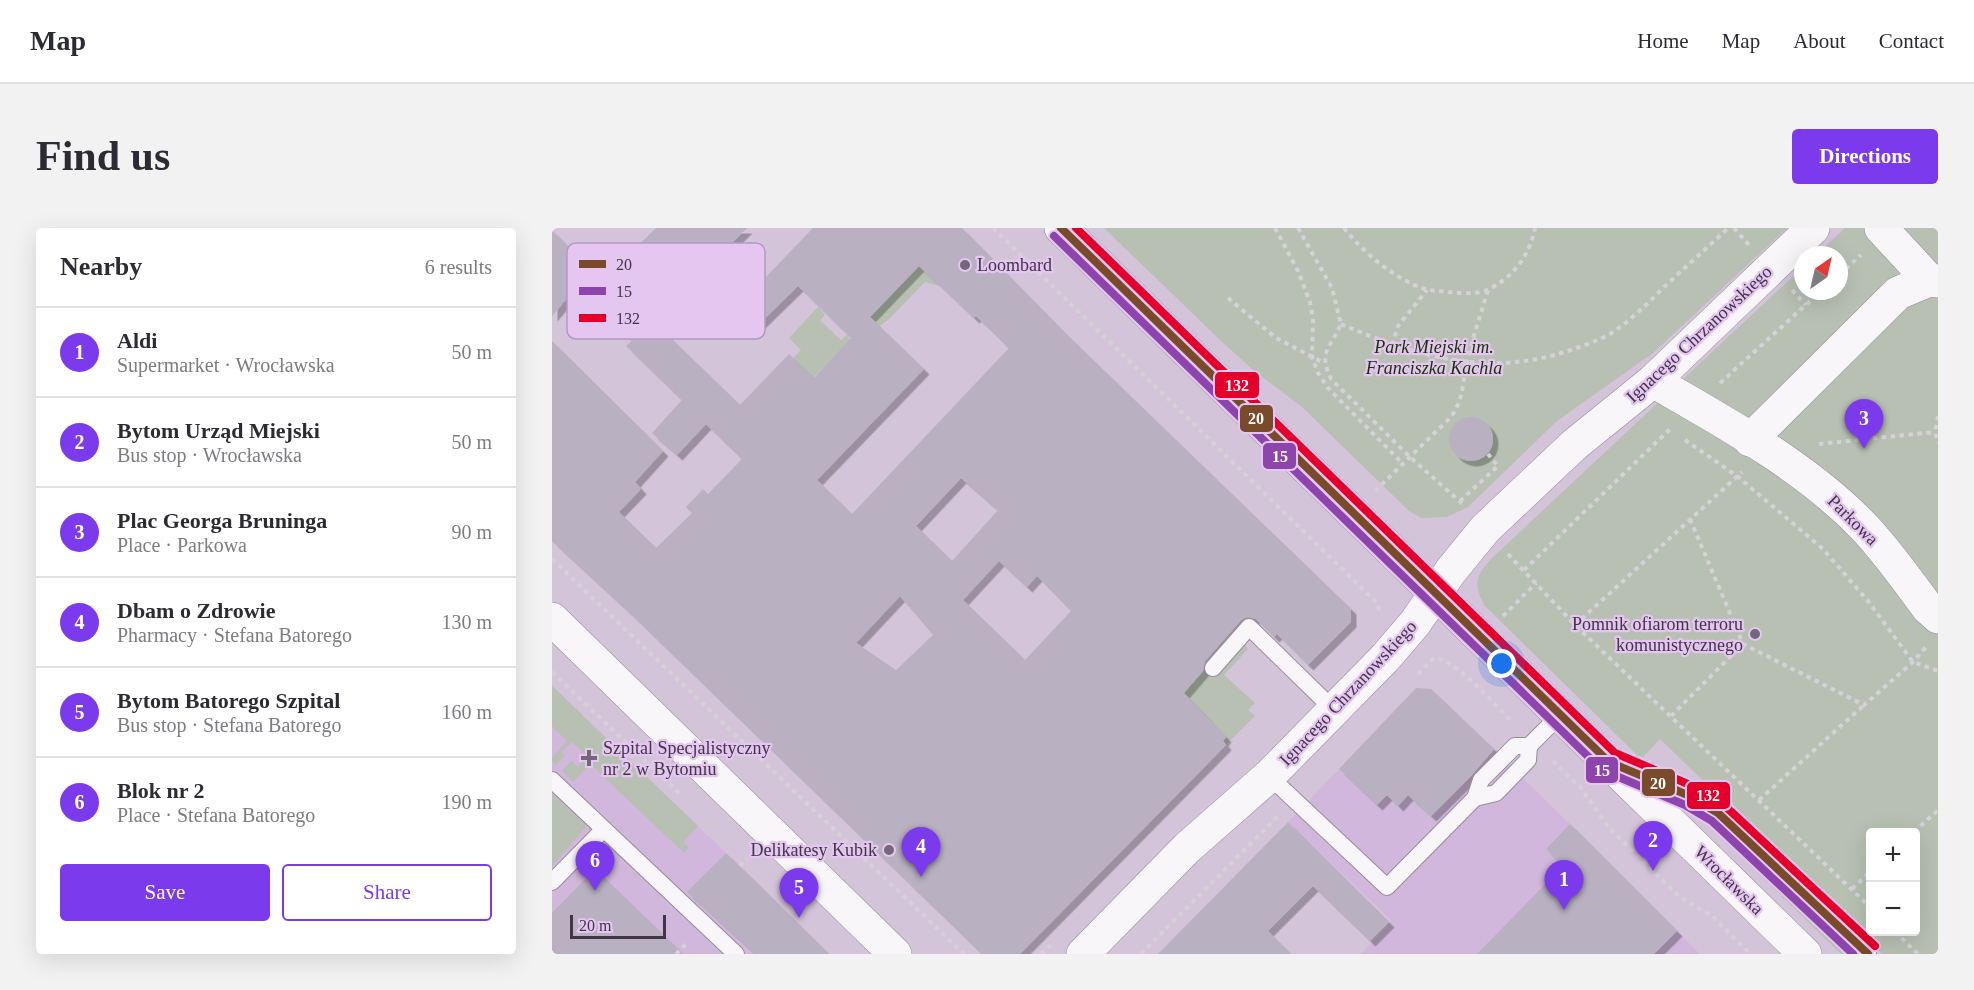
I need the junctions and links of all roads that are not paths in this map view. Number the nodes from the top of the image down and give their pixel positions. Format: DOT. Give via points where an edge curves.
graph roads {
  1 [pos="1061,228"];
  2 [pos="1813,228"];
  3 [pos="1881,228"];
  4 [pos="1933,281"];
  5 [pos="1653,381"];
  6 [pos="1758,445"];
  7 [pos="1436,594"];
  8 [pos="552,619"];
  9 [pos="1935,629"];
  10 [pos="1212,668"];
  11 [pos="1334,710"];
  12 [pos="1560,715"];
  13 [pos="1609,762"];
  14 [pos="1269,776"];
  15 [pos="552,780"];
  16 [pos="604,829"];
  17 [pos="552,882"];
  18 [pos="1070,946"];
  19 [pos="888,952"];
  20 [pos="736,954"];
  21 [pos="1805,954"];
  22 [pos="1868,954"];
  1 -- 7 [label="street, Wrocławska"];
  2 -- 5 [label="street, Ignacego Chrzanowskiego"];
  3 -- 4 [label="street"];
  4 -- 6 [label="street" via="1898,293"];
  5 -- 6 [label="street, Parkowa"];
  5 -- 7 [label="street, Ignacego Chrzanowskiego" via="1574,446 1485,529"];
  6 -- 9 [label="street, Parkowa" via="1821,489 1863,526 1928,608"];
  7 -- 11 [label="street, Ignacego Chrzanowskiego" via="1398,643"];
  7 -- 12 [label="street, Wrocławska"];
  8 -- 19 [label="street"];
  10 -- 11 [label="lane" via="1249,627"];
  11 -- 14 [label="street, Ignacego Chrzanowskiego"];
  12 -- 13 [label="street, Wrocławska"];
  12 -- 14 [label="lane" via="1531,744 1528,760 1496,793 1475,798 1387,887"];
  13 -- 21 [label="street, Wrocławska"];
  13 -- 22 [label="lane" via="1690,796 1718,813"];
  14 -- 18 [label="street, Ignacego Chrzanowskiego"];
  15 -- 16 [label="lane"];
  16 -- 17 [label="lane"];
  16 -- 20 [label="lane"];
}
